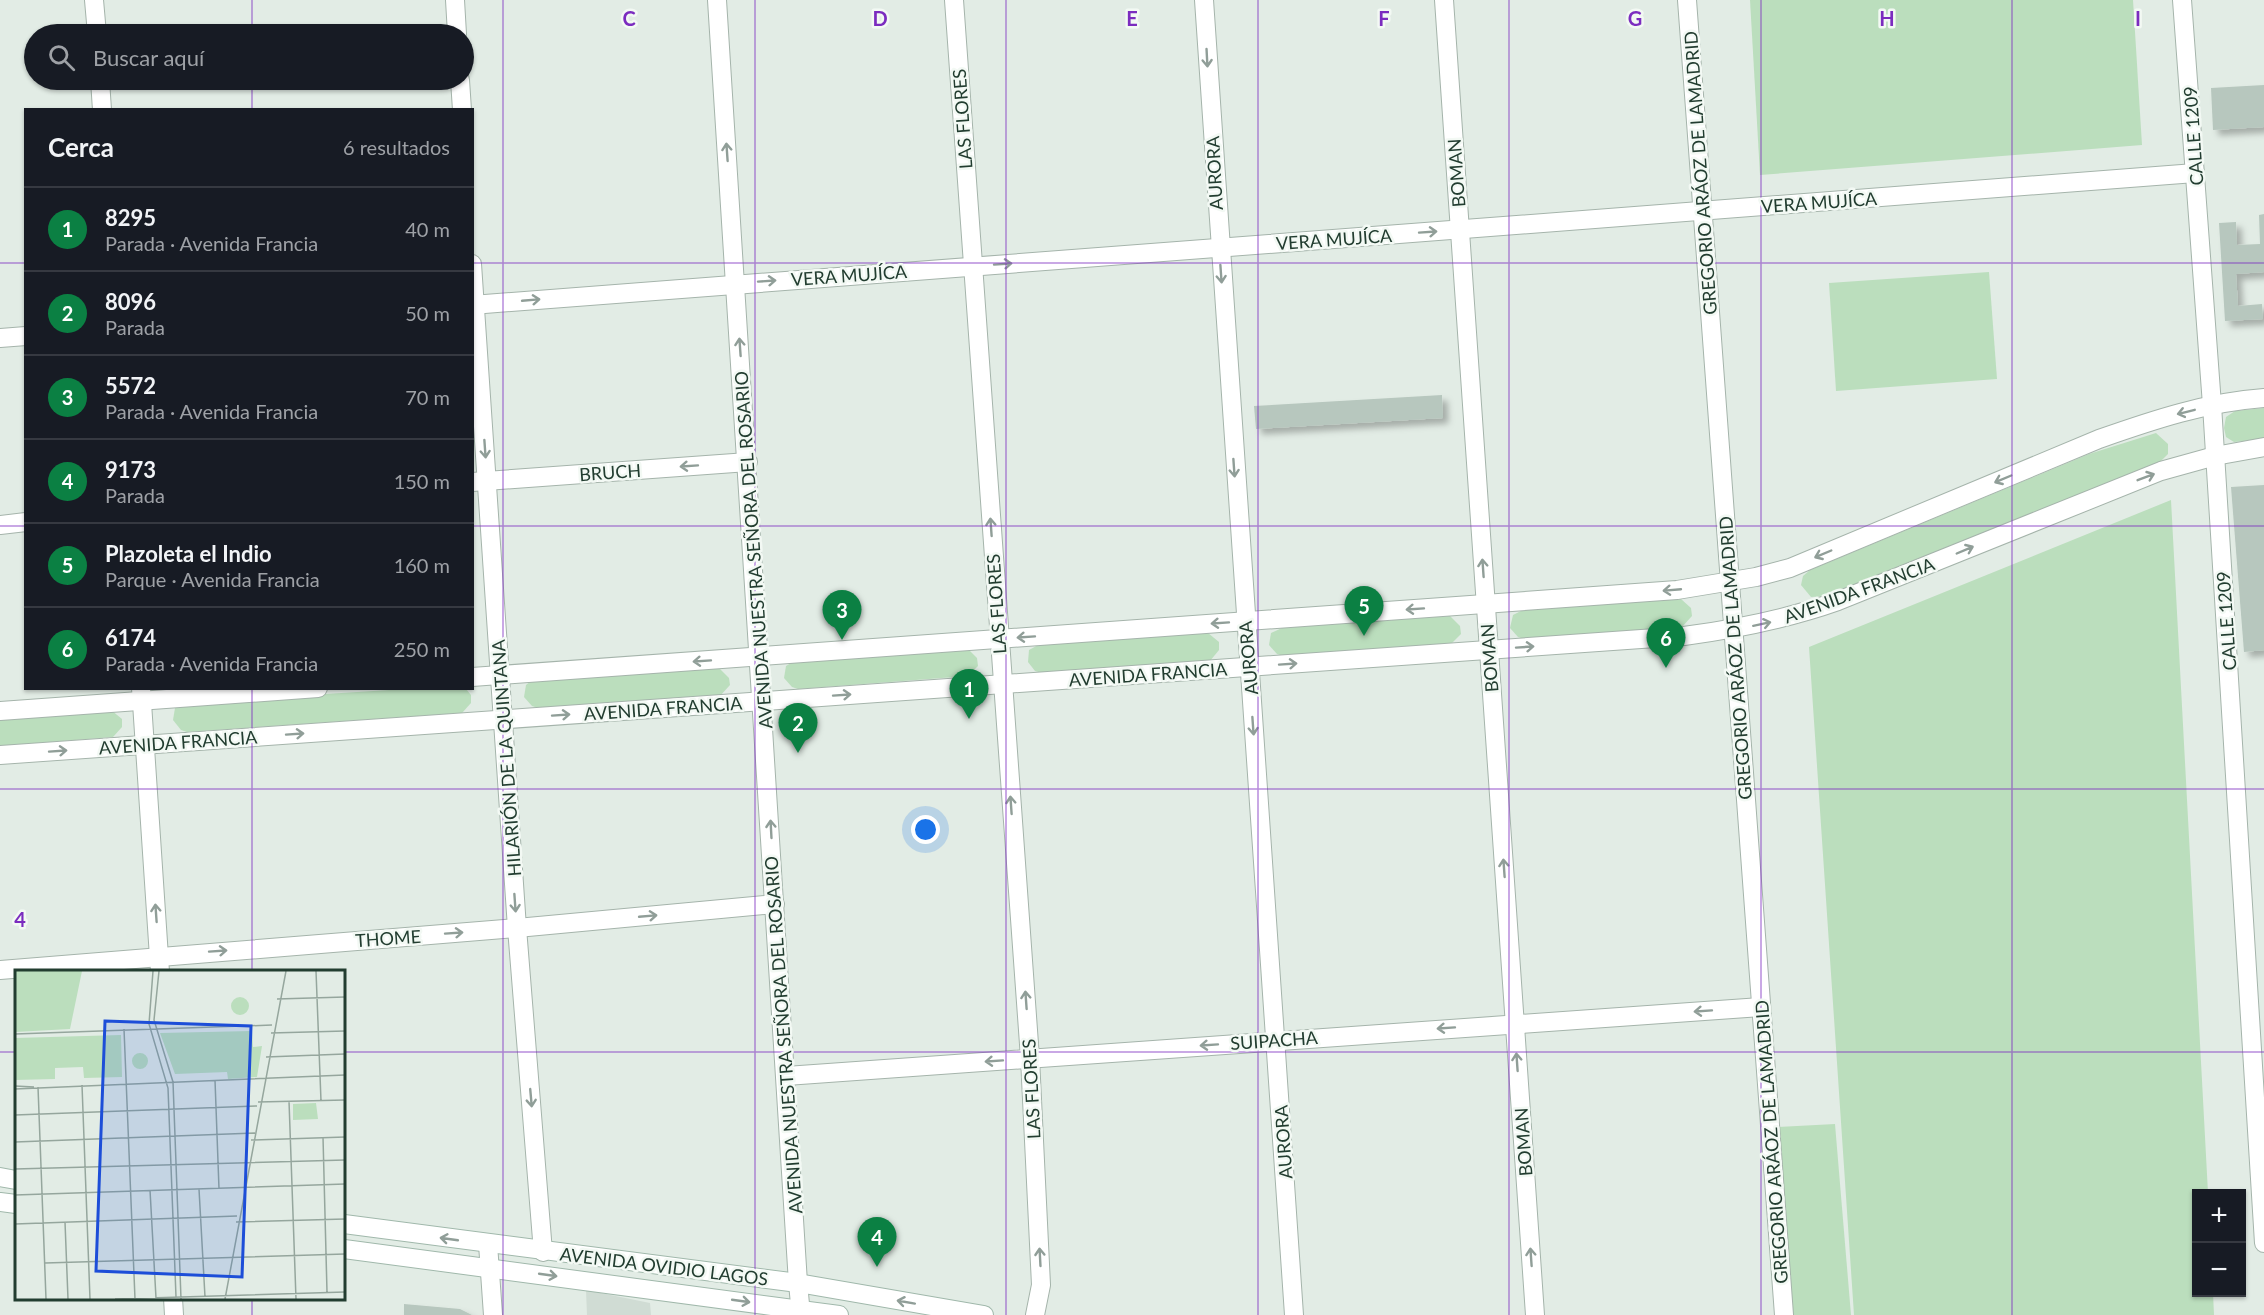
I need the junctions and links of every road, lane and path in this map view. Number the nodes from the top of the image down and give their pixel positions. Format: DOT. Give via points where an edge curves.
graph roads {
  1 [pos="94,0"];
  2 [pos="455,0"];
  3 [pos="717,0"];
  4 [pos="954,0"];
  5 [pos="1204,0"];
  6 [pos="1444,0"];
  7 [pos="1687,0"];
  8 [pos="2182,0"];
  9 [pos="96,24"];
  10 [pos="456,24"];
  11 [pos="101,90"];
  12 [pos="461,90"];
  13 [pos="102,108"];
  14 [pos="462,108"];
  15 [pos="2196,173"];
  16 [pos="1702,211"];
  17 [pos="1460,230"];
  18 [pos="1219,248"];
  19 [pos="972,267"];
  20 [pos="736,283"];
  21 [pos="474,305"];
  22 [pos="24,336"];
  23 [pos="0,338"];
  24 [pos="2264,398"];
  25 [pos="2212,405"];
  26 [pos="2264,447"];
  27 [pos="2215,456"];
  28 [pos="748,462"];
  29 [pos="480,482"];
  30 [pos="24,522"];
  31 [pos="0,525"];
  32 [pos="1730,582"];
  33 [pos="1486,604"];
  34 [pos="1245,621"];
  35 [pos="1733,630"];
  36 [pos="999,639"];
  37 [pos="1488,650"];
  38 [pos="760,657"];
  39 [pos="1249,666"];
  40 [pos="500,675"];
  41 [pos="474,677"];
  42 [pos="1002,684"];
  43 [pos="268,690"];
  44 [pos="142,695"];
  45 [pos="763,701"];
  46 [pos="0,711"];
  47 [pos="502,719"];
  48 [pos="146,745"];
  49 [pos="0,755"];
  50 [pos="775,904"];
  51 [pos="517,928"];
  52 [pos="159,963"];
  53 [pos="0,970"];
  54 [pos="1761,1007"];
  55 [pos="1514,1023"];
  56 [pos="1276,1040"];
  57 [pos="1030,1058"];
  58 [pos="786,1076"];
  59 [pos="0,1178"];
  60 [pos="15,1180"];
  61 [pos="0,1202"];
  62 [pos="15,1204"];
  63 [pos="345,1224"];
  64 [pos="2264,1243"];
  65 [pos="489,1244"];
  66 [pos="345,1249"];
  67 [pos="543,1252"];
  68 [pos="490,1267"];
  69 [pos="798,1283"];
  70 [pos="172,1300"];
  71 [pos="801,1312"];
  72 [pos="174,1315"];
  73 [pos="493,1315"];
  74 [pos="839,1315"];
  75 [pos="984,1315"];
  76 [pos="1035,1315"];
  77 [pos="1294,1315"];
  78 [pos="1535,1315"];
  79 [pos="1784,1315"];
  1 -- 9 [label="street"];
  2 -- 10 [label="street"];
  20 -- 3 [label="street, AVENIDA NUESTRA SEÑORA DEL ROSARIO, one-way"];
  4 -- 19 [label="street, LAS FLORES"];
  5 -- 18 [label="street, AURORA, one-way"];
  6 -- 17 [label="street, BOMAN"];
  7 -- 16 [label="street, GREGORIO ARÁOZ DE LAMADRID"];
  8 -- 15 [label="street, CALLE 1209"];
  11 -- 13 [label="street"];
  12 -- 14 [label="street"];
  15 -- 16 [label="street, VERA MUJÍCA"];
  15 -- 25 [label="street, CALLE 1209"];
  16 -- 17 [label="street, VERA MUJÍCA"];
  16 -- 32 [label="street, GREGORIO ARÁOZ DE LAMADRID"];
  18 -- 17 [label="street, VERA MUJÍCA, one-way"];
  33 -- 17 [label="street, BOMAN, one-way"];
  19 -- 18 [label="street, VERA MUJÍCA, one-way"];
  18 -- 34 [label="street, AURORA, one-way"];
  20 -- 19 [label="street, VERA MUJÍCA, one-way"];
  36 -- 19 [label="street, LAS FLORES, one-way"];
  21 -- 20 [label="street, VERA MUJÍCA, one-way"];
  28 -- 20 [label="street, AVENIDA NUESTRA SEÑORA DEL ROSARIO, one-way"];
  21 -- 29 [label="street, HILARIÓN DE LA QUINTANA, one-way"];
  22 -- 23 [label="street"];
  24 -- 25 [label="street"];
  25 -- 27 [label="street, CALLE 1209"];
  25 -- 32 [label="street, one-way" via="2099,439 1790,568"];
  26 -- 27 [label="street, AVENIDA FRANCIA"];
  35 -- 27 [label="street, AVENIDA FRANCIA, one-way" via="1838,601 2161,471"];
  27 -- 64 [label="street, CALLE 1209"];
  28 -- 29 [label="street, BRUCH, one-way"];
  28 -- 38 [label="street, AVENIDA NUESTRA SEÑORA DEL ROSARIO"];
  29 -- 40 [label="street, HILARIÓN DE LA QUINTANA"];
  30 -- 31 [label="street"];
  32 -- 33 [label="street, one-way" via="1677,590"];
  32 -- 35 [label="street, GREGORIO ARÁOZ DE LAMADRID"];
  33 -- 34 [label="street, one-way"];
  33 -- 37 [label="street, BOMAN"];
  34 -- 36 [label="street, one-way"];
  34 -- 39 [label="street, AURORA"];
  37 -- 35 [label="street, AVENIDA FRANCIA, one-way"];
  35 -- 54 [label="street, GREGORIO ARÁOZ DE LAMADRID"];
  36 -- 38 [label="street"];
  36 -- 42 [label="street, LAS FLORES"];
  39 -- 37 [label="street, AVENIDA FRANCIA, one-way"];
  55 -- 37 [label="street, BOMAN, one-way"];
  38 -- 40 [label="street, one-way"];
  38 -- 45 [label="street, AVENIDA NUESTRA SEÑORA DEL ROSARIO"];
  39 -- 42 [label="street, AVENIDA FRANCIA"];
  39 -- 56 [label="street, AURORA, one-way"];
  40 -- 41 [label="street"];
  40 -- 47 [label="street, HILARIÓN DE LA QUINTANA"];
  45 -- 42 [label="street, AVENIDA FRANCIA, one-way"];
  57 -- 42 [label="street, LAS FLORES, one-way"];
  43 -- 44 [label="street"];
  44 -- 46 [label="street"];
  44 -- 48 [label="street"];
  47 -- 45 [label="street, AVENIDA FRANCIA, one-way"];
  50 -- 45 [label="street, AVENIDA NUESTRA SEÑORA DEL ROSARIO, one-way"];
  48 -- 47 [label="street, AVENIDA FRANCIA, one-way"];
  47 -- 51 [label="street, HILARIÓN DE LA QUINTANA, one-way"];
  49 -- 48 [label="street, AVENIDA FRANCIA, one-way"];
  52 -- 48 [label="street, one-way"];
  51 -- 50 [label="street, THOME, one-way"];
  50 -- 58 [label="street, AVENIDA NUESTRA SEÑORA DEL ROSARIO"];
  52 -- 51 [label="street, THOME, one-way"];
  51 -- 67 [label="street, HILARIÓN DE LA QUINTANA, one-way"];
  52 -- 53 [label="street, THOME"];
  54 -- 55 [label="street, SUIPACHA, one-way"];
  54 -- 79 [label="street, GREGORIO ARÁOZ DE LAMADRID"];
  55 -- 56 [label="street, SUIPACHA, one-way"];
  78 -- 55 [label="street, BOMAN, one-way"];
  56 -- 57 [label="street, SUIPACHA, one-way"];
  56 -- 77 [label="street, AURORA"];
  57 -- 58 [label="street, SUIPACHA, one-way"];
  76 -- 57 [label="street, LAS FLORES, one-way" via="1041,1285"];
  58 -- 69 [label="street, AVENIDA NUESTRA SEÑORA DEL ROSARIO"];
  59 -- 60 [label="street"];
  61 -- 62 [label="street"];
  65 -- 63 [label="street, AVENIDA OVIDIO LAGOS, one-way"];
  65 -- 67 [label="street, AVENIDA OVIDIO LAGOS"];
  65 -- 68 [label="street"];
  66 -- 68 [label="street, AVENIDA OVIDIO LAGOS"];
  67 -- 69 [label="street, AVENIDA OVIDIO LAGOS"];
  68 -- 71 [label="street, AVENIDA OVIDIO LAGOS, one-way"];
  68 -- 73 [label="street"];
  69 -- 71 [label="street, AVENIDA NUESTRA SEÑORA DEL ROSARIO"];
  75 -- 69 [label="street, AVENIDA OVIDIO LAGOS, one-way"];
  70 -- 72 [label="street"];
  71 -- 74 [label="street, AVENIDA OVIDIO LAGOS"];
}
